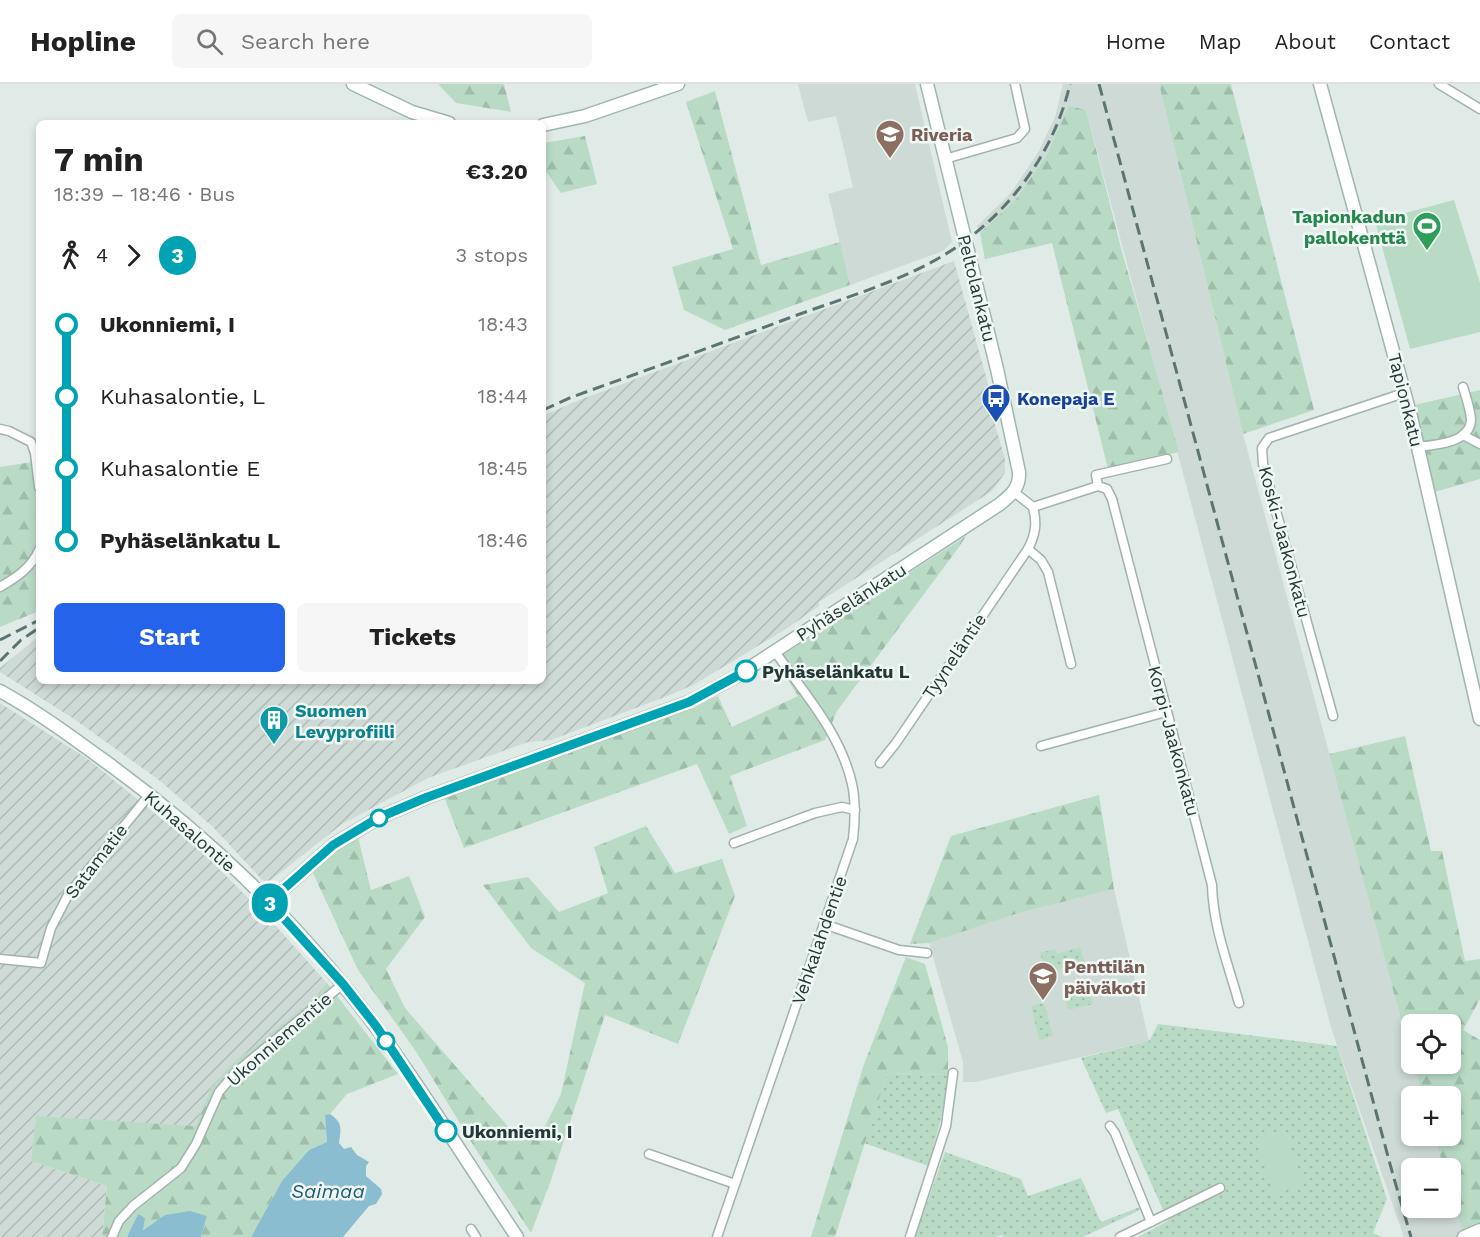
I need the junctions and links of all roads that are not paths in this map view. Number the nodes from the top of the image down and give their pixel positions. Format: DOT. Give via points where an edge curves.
graph roads {
  1 [pos="353,84"];
  2 [pos="678,84"];
  3 [pos="927,84"];
  4 [pos="1015,84"];
  5 [pos="1320,84"];
  6 [pos="1439,84"];
  7 [pos="1480,109"];
  8 [pos="439,120"];
  9 [pos="546,124"];
  10 [pos="945,159"];
  11 [pos="1463,387"];
  12 [pos="1404,393"];
  13 [pos="0,429"];
  14 [pos="1463,435"];
  15 [pos="1480,444"];
  16 [pos="1417,447"];
  17 [pos="1167,459"];
  18 [pos="36,462"];
  19 [pos="1098,486"];
  20 [pos="1014,492"];
  21 [pos="1033,507"];
  22 [pos="1028,549"];
  23 [pos="36,557"];
  24 [pos="0,587"];
  25 [pos="776,652"];
  26 [pos="1071,664"];
  27 [pos="0,692"];
  28 [pos="1166,712"];
  29 [pos="1333,716"];
  30 [pos="1480,720"];
  31 [pos="1041,746"];
  32 [pos="880,763"];
  33 [pos="150,794"];
  34 [pos="855,810"];
  35 [pos="734,843"];
  36 [pos="269,902"];
  37 [pos="824,924"];
  38 [pos="927,953"];
  39 [pos="0,960"];
  40 [pos="343,984"];
  41 [pos="1239,1002"];
  42 [pos="953,1073"];
  43 [pos="1110,1126"];
  44 [pos="649,1154"];
  45 [pos="735,1184"];
  46 [pos="1220,1188"];
  47 [pos="1151,1222"];
  48 [pos="1480,1230"];
  49 [pos="112,1237"];
  50 [pos="517,1237"];
  51 [pos="717,1237"];
  52 [pos="910,1237"];
  53 [pos="1120,1237"];
  54 [pos="1464,1237"];
  1 -- 8 [label="street" via="412,112"];
  2 -- 9 [label="street" via="585,116"];
  3 -- 10 [label="street, Peltolankatu"];
  4 -- 10 [label="street" via="1025,129 1017,138"];
  5 -- 12 [label="street, Tapionkatu"];
  6 -- 7 [label="street"];
  10 -- 20 [label="street, Peltolankatu" via="998,369 1020,478"];
  11 -- 14 [label="street" via="1471,419"];
  12 -- 16 [label="street, Tapionkatu"];
  12 -- 29 [label="street, Koski-Jaakonkatu" via="1269,438 1262,448 1263,464"];
  13 -- 18 [label="street" via="31,442"];
  14 -- 15 [label="street"];
  14 -- 16 [label="street"];
  16 -- 30 [label="street, Tapionkatu"];
  17 -- 19 [label="street" via="1096,475"];
  19 -- 21 [label="street"];
  19 -- 28 [label="street, Korpi-Jaakonkatu" via="1107,489 1112,499"];
  20 -- 21 [label="street"];
  20 -- 25 [label="street, Pyhäselänkatu"];
  21 -- 22 [label="street" via="1036,530"];
  22 -- 26 [label="street" via="1048,572"];
  22 -- 32 [label="street, Tyyneläntie"];
  23 -- 24 [label="street"];
  25 -- 34 [label="street, Vehkalahdentie" via="840,749 852,784"];
  25 -- 36 [label="street, Pyhäselänkatu" via="689,702 378,818 333,845"];
  27 -- 33 [label="street, Kuhasalontie" via="63,730"];
  28 -- 31 [label="street"];
  28 -- 41 [label="street, Korpi-Jaakonkatu" via="1212,885 1216,924"];
  33 -- 36 [label="street, Kuhasalontie" via="206,840"];
  33 -- 39 [label="street, Satamatie" via="68,895 51,928 41,963"];
  34 -- 35 [label="street" via="842,807 815,813"];
  34 -- 37 [label="street, Vehkalahdentie" via="853,839"];
  36 -- 40 [label="street, Kuhasalontie"];
  37 -- 38 [label="street" via="899,950"];
  37 -- 45 [label="street, Vehkalahdentie"];
  40 -- 49 [label="street, Ukonniementie" via="235,1072 219,1092 181,1168 133,1206 119,1221"];
  40 -- 50 [label="street, Kuhasalontie" via="406,1069"];
  42 -- 52 [label="street" via="946,1126"];
  43 -- 47 [label="street"];
  44 -- 45 [label="street"];
  45 -- 51 [label="street, Vehkalahdentie"];
  46 -- 47 [label="street"];
  47 -- 53 [label="street"];
  48 -- 54 [label="street"];
}
